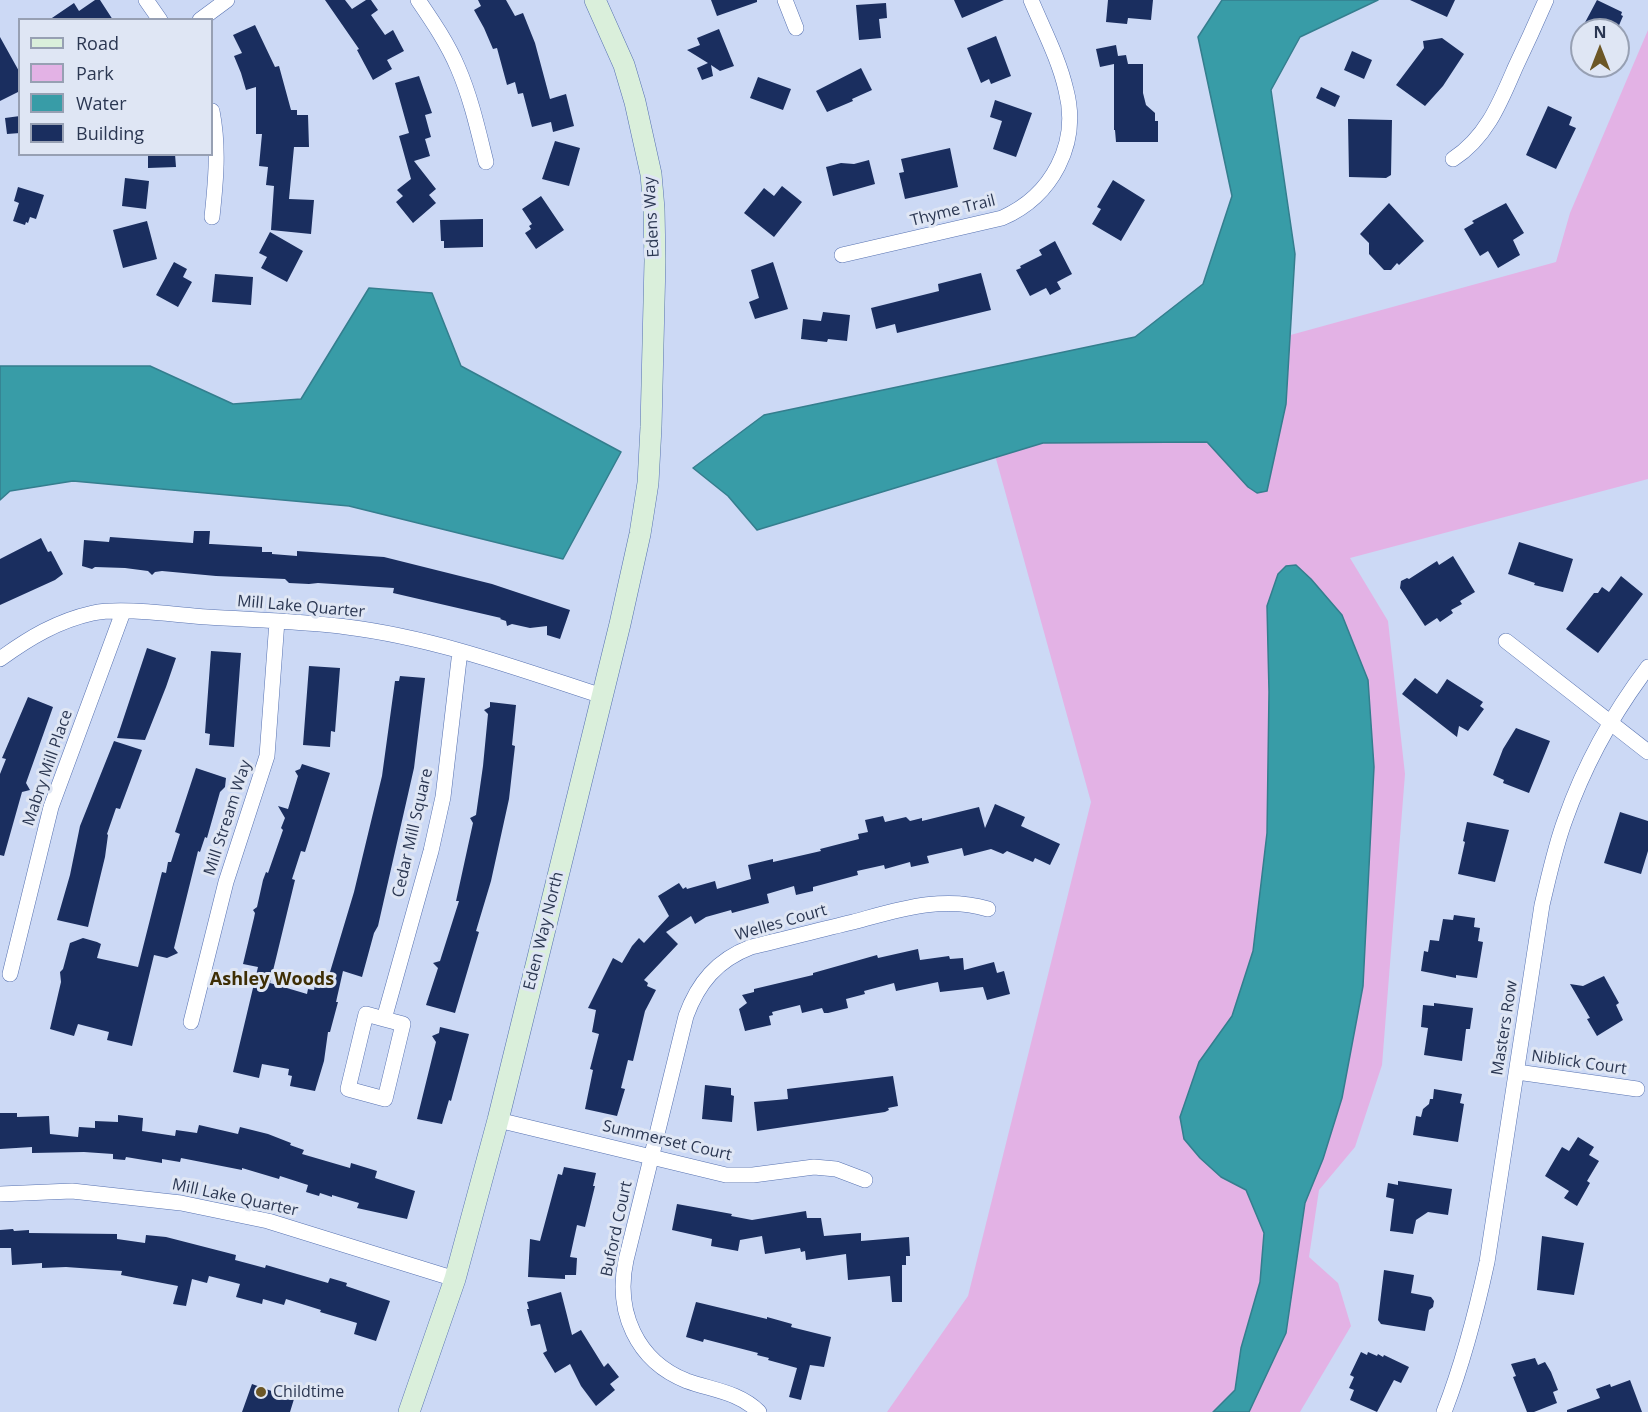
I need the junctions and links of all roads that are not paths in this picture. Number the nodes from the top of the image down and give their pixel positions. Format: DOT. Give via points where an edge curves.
graph roads {
  1 [pos="146,0"];
  2 [pos="227,0"];
  3 [pos="418,0"];
  4 [pos="596,0"];
  5 [pos="785,0"];
  6 [pos="1030,0"];
  7 [pos="1546,0"];
  8 [pos="159,18"];
  9 [pos="203,18"];
  10 [pos="796,28"];
  11 [pos="213,120"];
  12 [pos="1453,159"];
  13 [pos="486,162"];
  14 [pos="212,217"];
  15 [pos="842,255"];
  16 [pos="650,443"];
  17 [pos="123,612"];
  18 [pos="277,621"];
  19 [pos="1506,641"];
  20 [pos="460,651"];
  21 [pos="0,659"];
  22 [pos="1648,667"];
  23 [pos="602,696"];
  24 [pos="1611,724"];
  25 [pos="1648,752"];
  26 [pos="988,909"];
  27 [pos="10,974"];
  28 [pos="384,1019"];
  29 [pos="191,1022"];
  30 [pos="1516,1072"];
  31 [pos="1637,1089"];
  32 [pos="498,1120"];
  33 [pos="651,1158"];
  34 [pos="865,1180"];
  35 [pos="0,1194"];
  36 [pos="455,1279"];
  37 [pos="409,1412"];
  38 [pos="759,1412"];
  39 [pos="1444,1412"];
  1 -- 8 [label="street"];
  2 -- 9 [label="street"];
  3 -- 13 [label="street" via="458,69"];
  4 -- 16 [label="street, Edens Way" via="627,75 651,174 655,261"];
  5 -- 10 [label="street"];
  6 -- 15 [label="street, Thyme Trail" via="1070,106 1068,137 1062,161 1052,178 1025,206 1002,218"];
  7 -- 12 [label="street" via="1488,125 1475,142"];
  11 -- 14 [label="street" via="218,163"];
  16 -- 23 [label="street, Eden Way North" via="640,534"];
  17 -- 18 [label="street, Mill Lake Quarter"];
  17 -- 21 [label="street, Mill Lake Quarter" via="96,613 50,627"];
  17 -- 27 [label="street, Mabry Mill Place" via="51,807"];
  18 -- 20 [label="street, Mill Lake Quarter" via="395,635"];
  18 -- 29 [label="street, Mill Stream Way" via="267,756 226,882"];
  19 -- 24 [label="street"];
  20 -- 23 [label="street, Mill Lake Quarter"];
  20 -- 28 [label="street, Cedar Mill Square" via="443,797"];
  22 -- 24 [label="street, Masters Row"];
  23 -- 32 [label="street, Eden Way North"];
  24 -- 25 [label="street"];
  24 -- 30 [label="street, Masters Row" via="1583,774 1552,863"];
  26 -- 33 [label="street, Welles Court" via="947,903 918,905 735,953 706,976 692,998"];
  28 -- 28 [label="street" via="366,1014 348,1089 385,1099 403,1024"];
  30 -- 31 [label="street, Niblick Court"];
  30 -- 39 [label="street, Masters Row" via="1475,1320"];
  32 -- 33 [label="street, Summerset Court"];
  32 -- 36 [label="street, Eden Way North"];
  33 -- 34 [label="street, Summerset Court" via="726,1175 814,1167 836,1169"];
  33 -- 38 [label="street, Buford Court" via="622,1277 626,1317 632,1333 657,1364 673,1374 733,1394"];
  35 -- 36 [label="street, Mill Lake Quarter" via="72,1191 181,1203 268,1221"];
  36 -- 37 [label="street, Eden Way North"];
}
